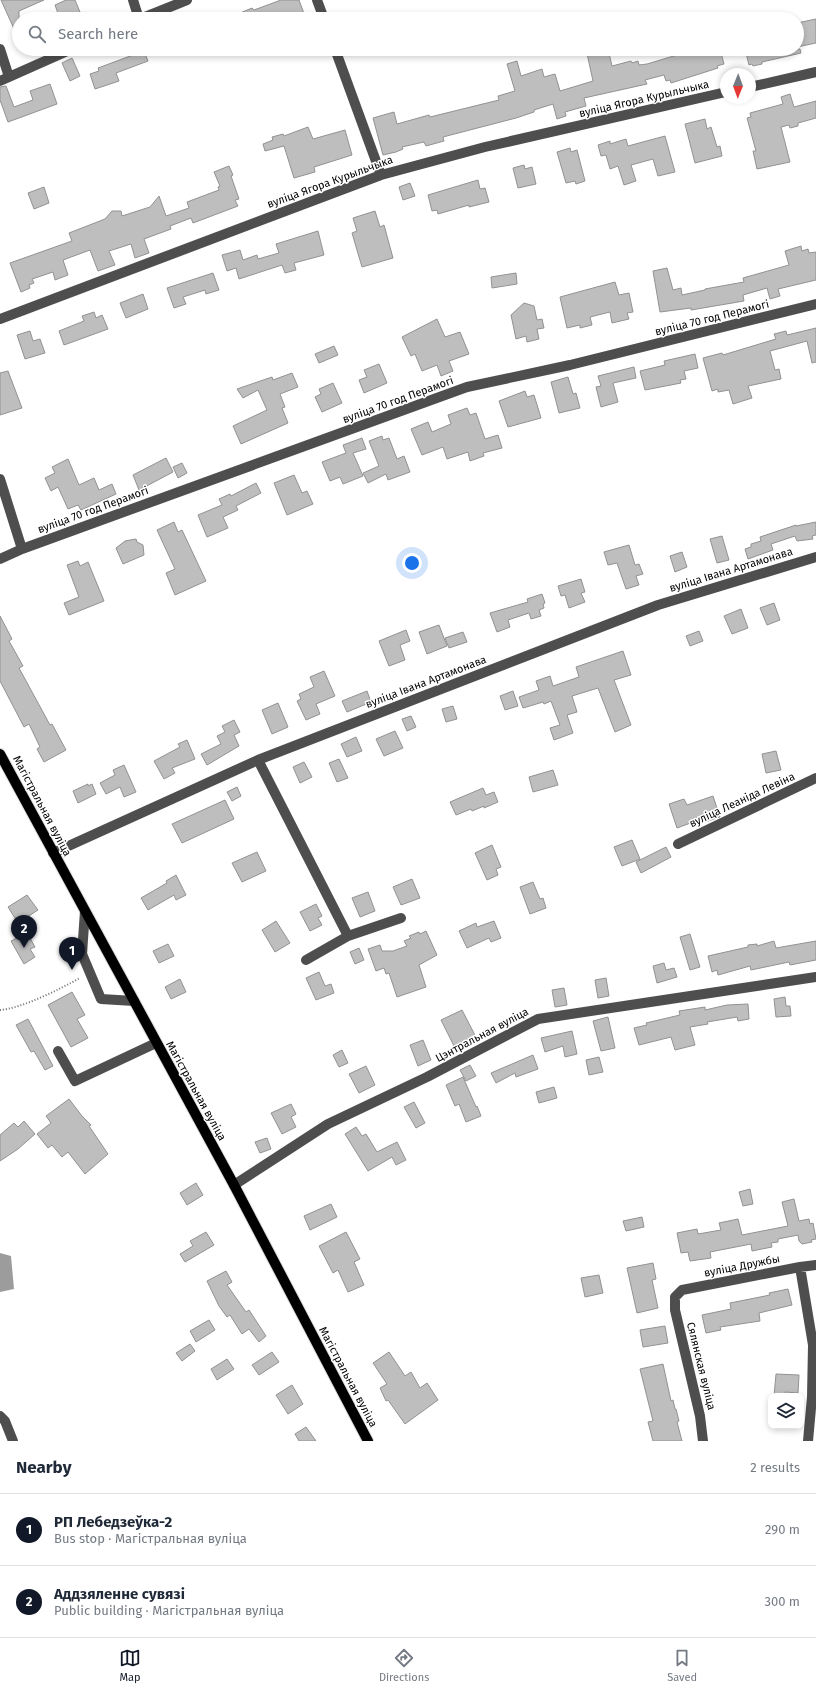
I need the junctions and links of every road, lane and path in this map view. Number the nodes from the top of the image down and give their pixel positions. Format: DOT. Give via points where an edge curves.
graph roads {
  1 [pos="133,0"];
  2 [pos="187,0"];
  3 [pos="317,0"];
  4 [pos="137,12"];
  5 [pos="157,12"];
  6 [pos="321,12"];
  7 [pos="0,49"];
  8 [pos="56,56"];
  9 [pos="338,56"];
  10 [pos="816,72"];
  11 [pos="5,79"];
  12 [pos="756,86"];
  13 [pos="720,93"];
  14 [pos="381,175"];
  15 [pos="816,304"];
  16 [pos="0,319"];
  17 [pos="0,479"];
  18 [pos="22,549"];
  19 [pos="816,557"];
  20 [pos="0,559"];
  21 [pos="0,754"];
  22 [pos="258,760"];
  23 [pos="816,778"];
  24 [pos="678,844"];
  25 [pos="53,853"];
  26 [pos="85,911"];
  27 [pos="401,918"];
  28 [pos="348,936"];
  29 [pos="306,960"];
  30 [pos="90,972"];
  31 [pos="816,977"];
  32 [pos="134,1001"];
  33 [pos="0,1010"];
  34 [pos="156,1043"];
  35 [pos="58,1052"];
  36 [pos="234,1185"];
  37 [pos="800,1266"];
  38 [pos="816,1266"];
  39 [pos="675,1297"];
  40 [pos="0,1416"];
  41 [pos="14,1441"];
  42 [pos="368,1441"];
  43 [pos="703,1441"];
  44 [pos="808,1441"];
  1 -- 4 [label="street"];
  2 -- 5 [label="street"];
  3 -- 6 [label="street"];
  7 -- 11 [label="street"];
  8 -- 11 [label="street"];
  9 -- 14 [label="street"];
  10 -- 12 [label="street"];
  13 -- 14 [label="street, вуліца Ягора Курыльчыка" via="485,147"];
  14 -- 16 [label="street, вуліца Ягора Курыльчыка"];
  15 -- 18 [label="street, вуліца 70 год Перамогі" via="570,365 467,387"];
  17 -- 18 [label="street"];
  18 -- 20 [label="street, вуліца 70 год Перамогі"];
  19 -- 22 [label="street, вуліца Івана Артамонава" via="658,606"];
  21 -- 25 [label="main road, Магістральная вуліца"];
  22 -- 25 [label="street, вуліца Івана Артамонава"];
  22 -- 28 [label="street"];
  23 -- 24 [label="street, вуліца Леаніда Левіна"];
  25 -- 26 [label="main road, Магістральная вуліца"];
  26 -- 30 [label="street" via="82,954"];
  26 -- 32 [label="main road, Магістральная вуліца"];
  27 -- 28 [label="street"];
  28 -- 29 [label="street"];
  30 -- 32 [label="street" via="102,999"];
  30 -- 33 [label="path" via="38,998 9,1010"];
  31 -- 36 [label="street, Цэнтральная вуліца" via="538,1019 427,1078 328,1124"];
  32 -- 34 [label="main road, Магістральная вуліца"];
  34 -- 35 [label="street" via="75,1081"];
  34 -- 36 [label="main road, Магістральная вуліца"];
  36 -- 42 [label="main road, Магістральная вуліца"];
  37 -- 38 [label="street, вуліца Дружбы"];
  37 -- 39 [label="street, вуліца Дружбы" via="682,1290"];
  37 -- 44 [label="street" via="813,1345"];
  39 -- 43 [label="street, Сялянская вуліца" via="675,1310 700,1416"];
  40 -- 41 [label="street"];
}
